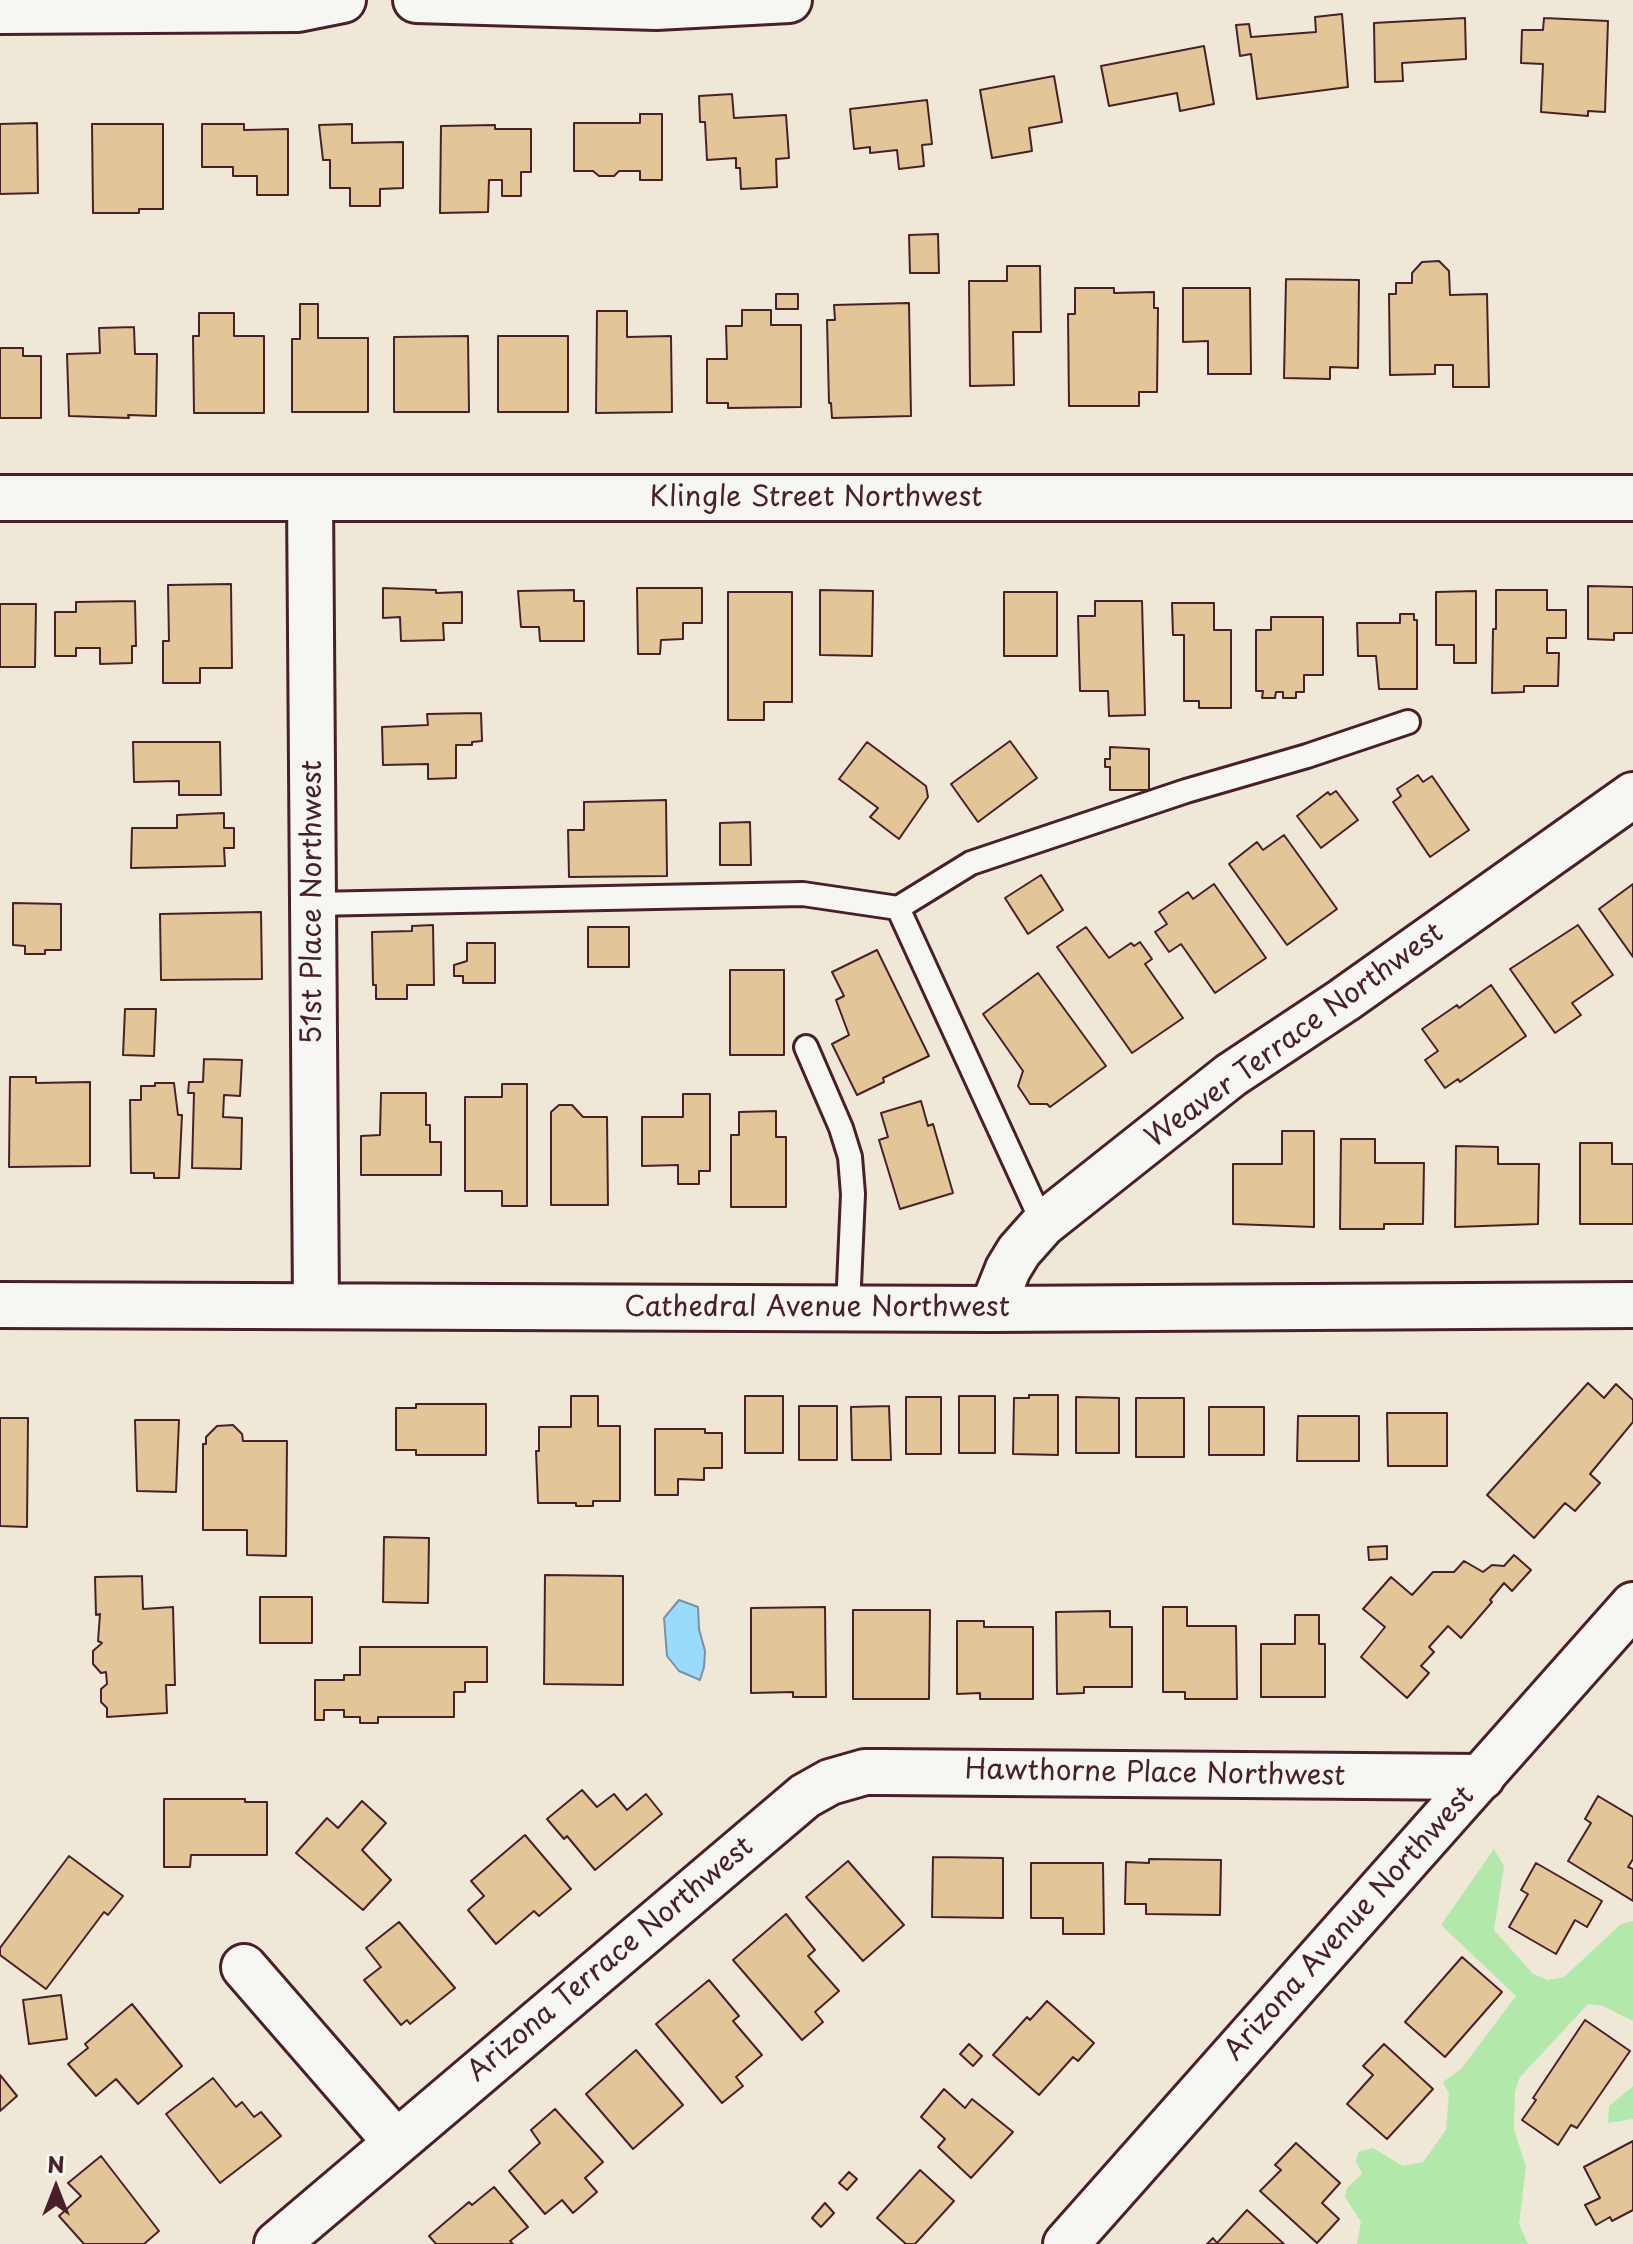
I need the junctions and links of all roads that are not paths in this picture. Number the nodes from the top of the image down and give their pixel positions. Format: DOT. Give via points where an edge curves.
graph roads {
  1 [pos="343,0"];
  2 [pos="416,0"];
  3 [pos="789,0"];
  4 [pos="0,11"];
  5 [pos="0,498"];
  6 [pos="310,498"];
  7 [pos="1633,498"];
  8 [pos="1408,722"];
  9 [pos="1633,795"];
  10 [pos="313,904"];
  11 [pos="898,908"];
  12 [pos="806,1047"];
  13 [pos="1043,1224"];
  14 [pos="0,1305"];
  15 [pos="316,1305"];
  16 [pos="1633,1305"];
  17 [pos="848,1308"];
  18 [pos="992,1309"];
  19 [pos="1633,1605"];
  20 [pos="1482,1777"];
  21 [pos="830,1782"];
  22 [pos="244,1967"];
  23 [pos="396,2142"];
  24 [pos="277,2244"];
  25 [pos="1066,2244"];
  1 -- 4 [label="street" via="298,9"];
  2 -- 3 [label="street" via="656,7"];
  5 -- 6 [label="street, Klingle Street Northwest"];
  6 -- 7 [label="street, Klingle Street Northwest"];
  6 -- 10 [label="street, 51st Place Northwest"];
  8 -- 11 [label="lane" via="971,863"];
  9 -- 13 [label="street, Weaver Terrace Northwest" via="1231,1075"];
  10 -- 11 [label="lane" via="803,894"];
  10 -- 15 [label="street, 51st Place Northwest"];
  11 -- 13 [label="lane"];
  12 -- 17 [label="lane" via="850,1157"];
  13 -- 18 [label="street, Weaver Terrace Northwest" via="1008,1269"];
  14 -- 15 [label="street, Cathedral Avenue Northwest"];
  15 -- 17 [label="street, Cathedral Avenue Northwest"];
  16 -- 18 [label="street, Cathedral Avenue Northwest"];
  17 -- 18 [label="street, Cathedral Avenue Northwest"];
  19 -- 20 [label="street, Arizona Avenue Northwest"];
  20 -- 21 [label="street, Hawthorne Place Northwest" via="865,1772"];
  20 -- 25 [label="street, Arizona Avenue Northwest"];
  21 -- 23 [label="street, Arizona Terrace Northwest" via="805,1796"];
  22 -- 23 [label="street"];
  23 -- 24 [label="street, Arizona Terrace Northwest"];
}
